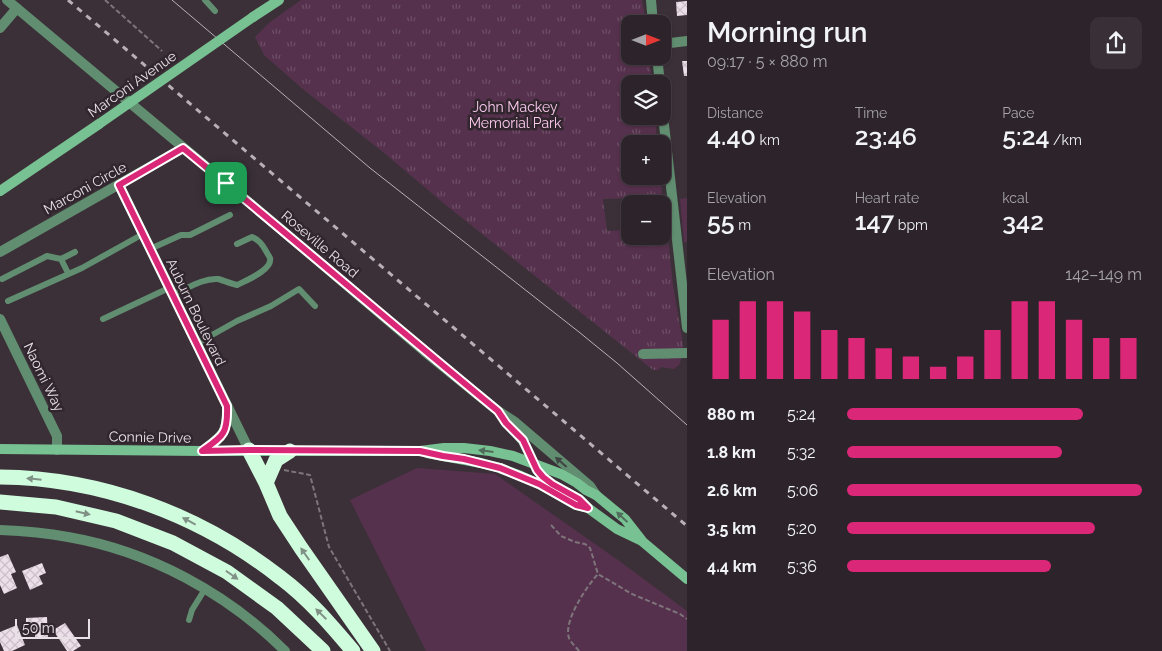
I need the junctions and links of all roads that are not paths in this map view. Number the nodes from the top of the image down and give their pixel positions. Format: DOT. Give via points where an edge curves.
graph roads {
  1 [pos="7,0"];
  2 [pos="205,0"];
  3 [pos="278,0"];
  4 [pos="651,0"];
  5 [pos="17,8"];
  6 [pos="214,10"];
  7 [pos="652,15"];
  8 [pos="0,28"];
  9 [pos="687,40"];
  10 [pos="671,43"];
  11 [pos="664,125"];
  12 [pos="183,148"];
  13 [pos="119,185"];
  14 [pos="0,191"];
  15 [pos="230,215"];
  16 [pos="142,234"];
  17 [pos="237,244"];
  18 [pos="150,249"];
  19 [pos="0,252"];
  20 [pos="75,252"];
  21 [pos="61,259"];
  22 [pos="68,273"];
  23 [pos="2,279"];
  24 [pos="171,291"];
  25 [pos="8,301"];
  26 [pos="315,306"];
  27 [pos="0,319"];
  28 [pos="104,319"];
  29 [pos="687,328"];
  30 [pos="196,344"];
  31 [pos="643,354"];
  32 [pos="687,354"];
  33 [pos="227,406"];
  34 [pos="498,411"];
  35 [pos="0,449"];
  36 [pos="58,450"];
  37 [pos="249,450"];
  38 [pos="202,451"];
  39 [pos="290,451"];
  40 [pos="420,451"];
  41 [pos="533,463"];
  42 [pos="0,477"];
  43 [pos="266,483"];
  44 [pos="596,495"];
  45 [pos="0,502"];
  46 [pos="588,508"];
  47 [pos="0,530"];
  48 [pos="643,542"];
  49 [pos="687,579"];
  50 [pos="205,589"];
  51 [pos="189,620"];
  52 [pos="285,651"];
  53 [pos="323,651"];
  54 [pos="353,651"];
  55 [pos="373,651"];
  1 -- 5 [label="street"];
  2 -- 6 [label="lane"];
  3 -- 14 [label="main road, Marconi Avenue, bridge"];
  4 -- 7 [label="street"];
  5 -- 8 [label="street"];
  5 -- 12 [label="street, Roseville Road"];
  9 -- 10 [label="street"];
  11 -- 29 [label="street"];
  12 -- 13 [label="street, Marconi Circle"];
  12 -- 34 [label="street, Roseville Road"];
  13 -- 16 [label="street, Auburn Boulevard"];
  13 -- 19 [label="street, Marconi Circle"];
  15 -- 18 [label="lane"];
  16 -- 18 [label="street, Auburn Boulevard"];
  16 -- 22 [label="lane"];
  17 -- 24 [label="lane" via="252,237 259,240 270,259 268,267 237,285 221,280 204,280"];
  18 -- 24 [label="street, Auburn Boulevard"];
  20 -- 21 [label="lane"];
  21 -- 22 [label="lane"];
  21 -- 23 [label="lane" via="47,256"];
  22 -- 25 [label="lane"];
  24 -- 28 [label="lane"];
  24 -- 30 [label="street, Auburn Boulevard"];
  26 -- 30 [label="lane" via="299,289"];
  27 -- 36 [label="street, Naomi Way" via="57,436"];
  30 -- 33 [label="street, Auburn Boulevard"];
  31 -- 32 [label="street"];
  33 -- 37 [label="street, Auburn Boulevard"];
  33 -- 38 [label="main road" via="224,433"];
  34 -- 41 [label="street, Roseville Road" via="523,440"];
  44 -- 34 [label="street, Roseville Road, one-way" via="590,486"];
  35 -- 36 [label="main road, Connie Drive"];
  36 -- 38 [label="main road, Connie Drive"];
  37 -- 38 [label="main road, Connie Drive"];
  37 -- 39 [label="main road, Connie Drive"];
  37 -- 43 [label="highway"];
  39 -- 40 [label="main road, Connie Drive"];
  39 -- 43 [label="highway" via="276,460"];
  41 -- 40 [label="main road, Connie Drive, one-way" via="513,456 464,448"];
  40 -- 46 [label="main road, Connie Drive" via="500,468"];
  41 -- 44 [label="main road, Connie Drive" via="561,474"];
  41 -- 46 [label="street, Roseville Road" via="543,477"];
  54 -- 42 [label="highway, one-way" via="325,617 282,578 234,545 182,517 127,496 74,483"];
  55 -- 43 [label="highway, one-way" via="280,516"];
  48 -- 44 [label="main road, Roseville Road, one-way" via="625,519"];
  45 -- 53 [label="highway, one-way" via="56,507 116,521 173,543 227,572 277,608"];
  46 -- 48 [label="main road, Roseville Road" via="617,529"];
  47 -- 50 [label="street" via="90,541 151,561"];
  48 -- 49 [label="main road, Roseville Road"];
  50 -- 51 [label="lane"];
  50 -- 52 [label="street" via="255,624"];
}
